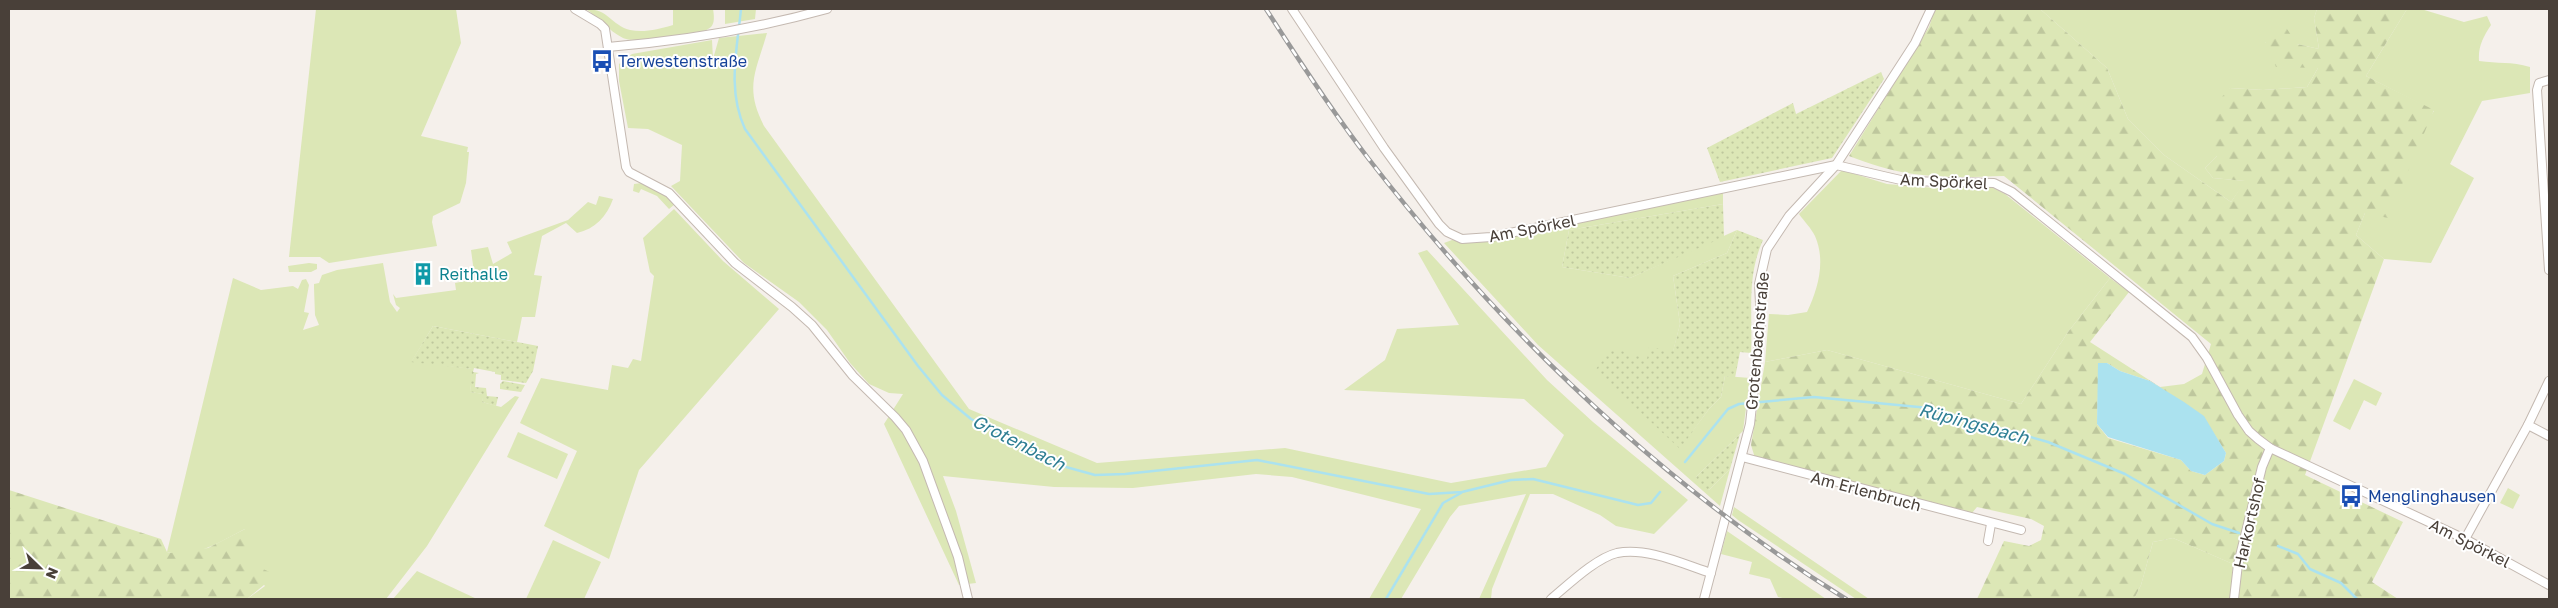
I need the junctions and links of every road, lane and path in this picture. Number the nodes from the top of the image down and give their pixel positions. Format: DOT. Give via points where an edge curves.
graph roads {
  1 [pos="576,9"];
  2 [pos="827,9"];
  3 [pos="1292,9"];
  4 [pos="1931,9"];
  5 [pos="608,47"];
  6 [pos="2549,80"];
  7 [pos="1836,165"];
  8 [pos="2547,195"];
  9 [pos="2549,270"];
  10 [pos="2549,381"];
  11 [pos="2528,426"];
  12 [pos="2549,436"];
  13 [pos="2270,448"];
  14 [pos="1742,457"];
  15 [pos="1991,524"];
  16 [pos="2021,530"];
  17 [pos="2465,540"];
  18 [pos="1988,541"];
  19 [pos="1711,573"];
  20 [pos="2549,585"];
  21 [pos="968,599"];
  22 [pos="1551,599"];
  23 [pos="1704,599"];
  24 [pos="2234,599"];
  1 -- 5 [label="street" via="602,26"];
  2 -- 5 [label="street" via="666,42"];
  3 -- 7 [label="street, Am Spörkel" via="1384,148 1439,224 1462,239 1491,237"];
  4 -- 7 [label="street, Grotenbachstraße" via="1915,43"];
  5 -- 21 [label="street" via="629,172 669,193 735,263 803,317 853,376 906,430 923,461 948,526"];
  6 -- 8 [label="street" via="2539,83 2537,90"];
  7 -- 13 [label="street, Am Spörkel" via="1904,181 1994,183 2012,192 2192,337 2249,431"];
  7 -- 14 [label="street, Grotenbachstraße" via="1789,216 1767,249 1759,284 1761,322 1755,392"];
  8 -- 9 [label="street"];
  10 -- 11 [label="street"];
  11 -- 12 [label="street"];
  11 -- 17 [label="street"];
  13 -- 17 [label="street, Am Spörkel"];
  13 -- 24 [label="street, Harkortshof" via="2262,467 2238,564"];
  14 -- 15 [label="street, Am Erlenbruch"];
  14 -- 19 [label="street, Grotenbachstraße"];
  15 -- 16 [label="street, Am Erlenbruch"];
  15 -- 18 [label="street"];
  17 -- 20 [label="street, Am Spörkel"];
  19 -- 22 [label="street" via="1647,554 1616,553"];
  19 -- 23 [label="street, Grotenbachstraße"];
}
